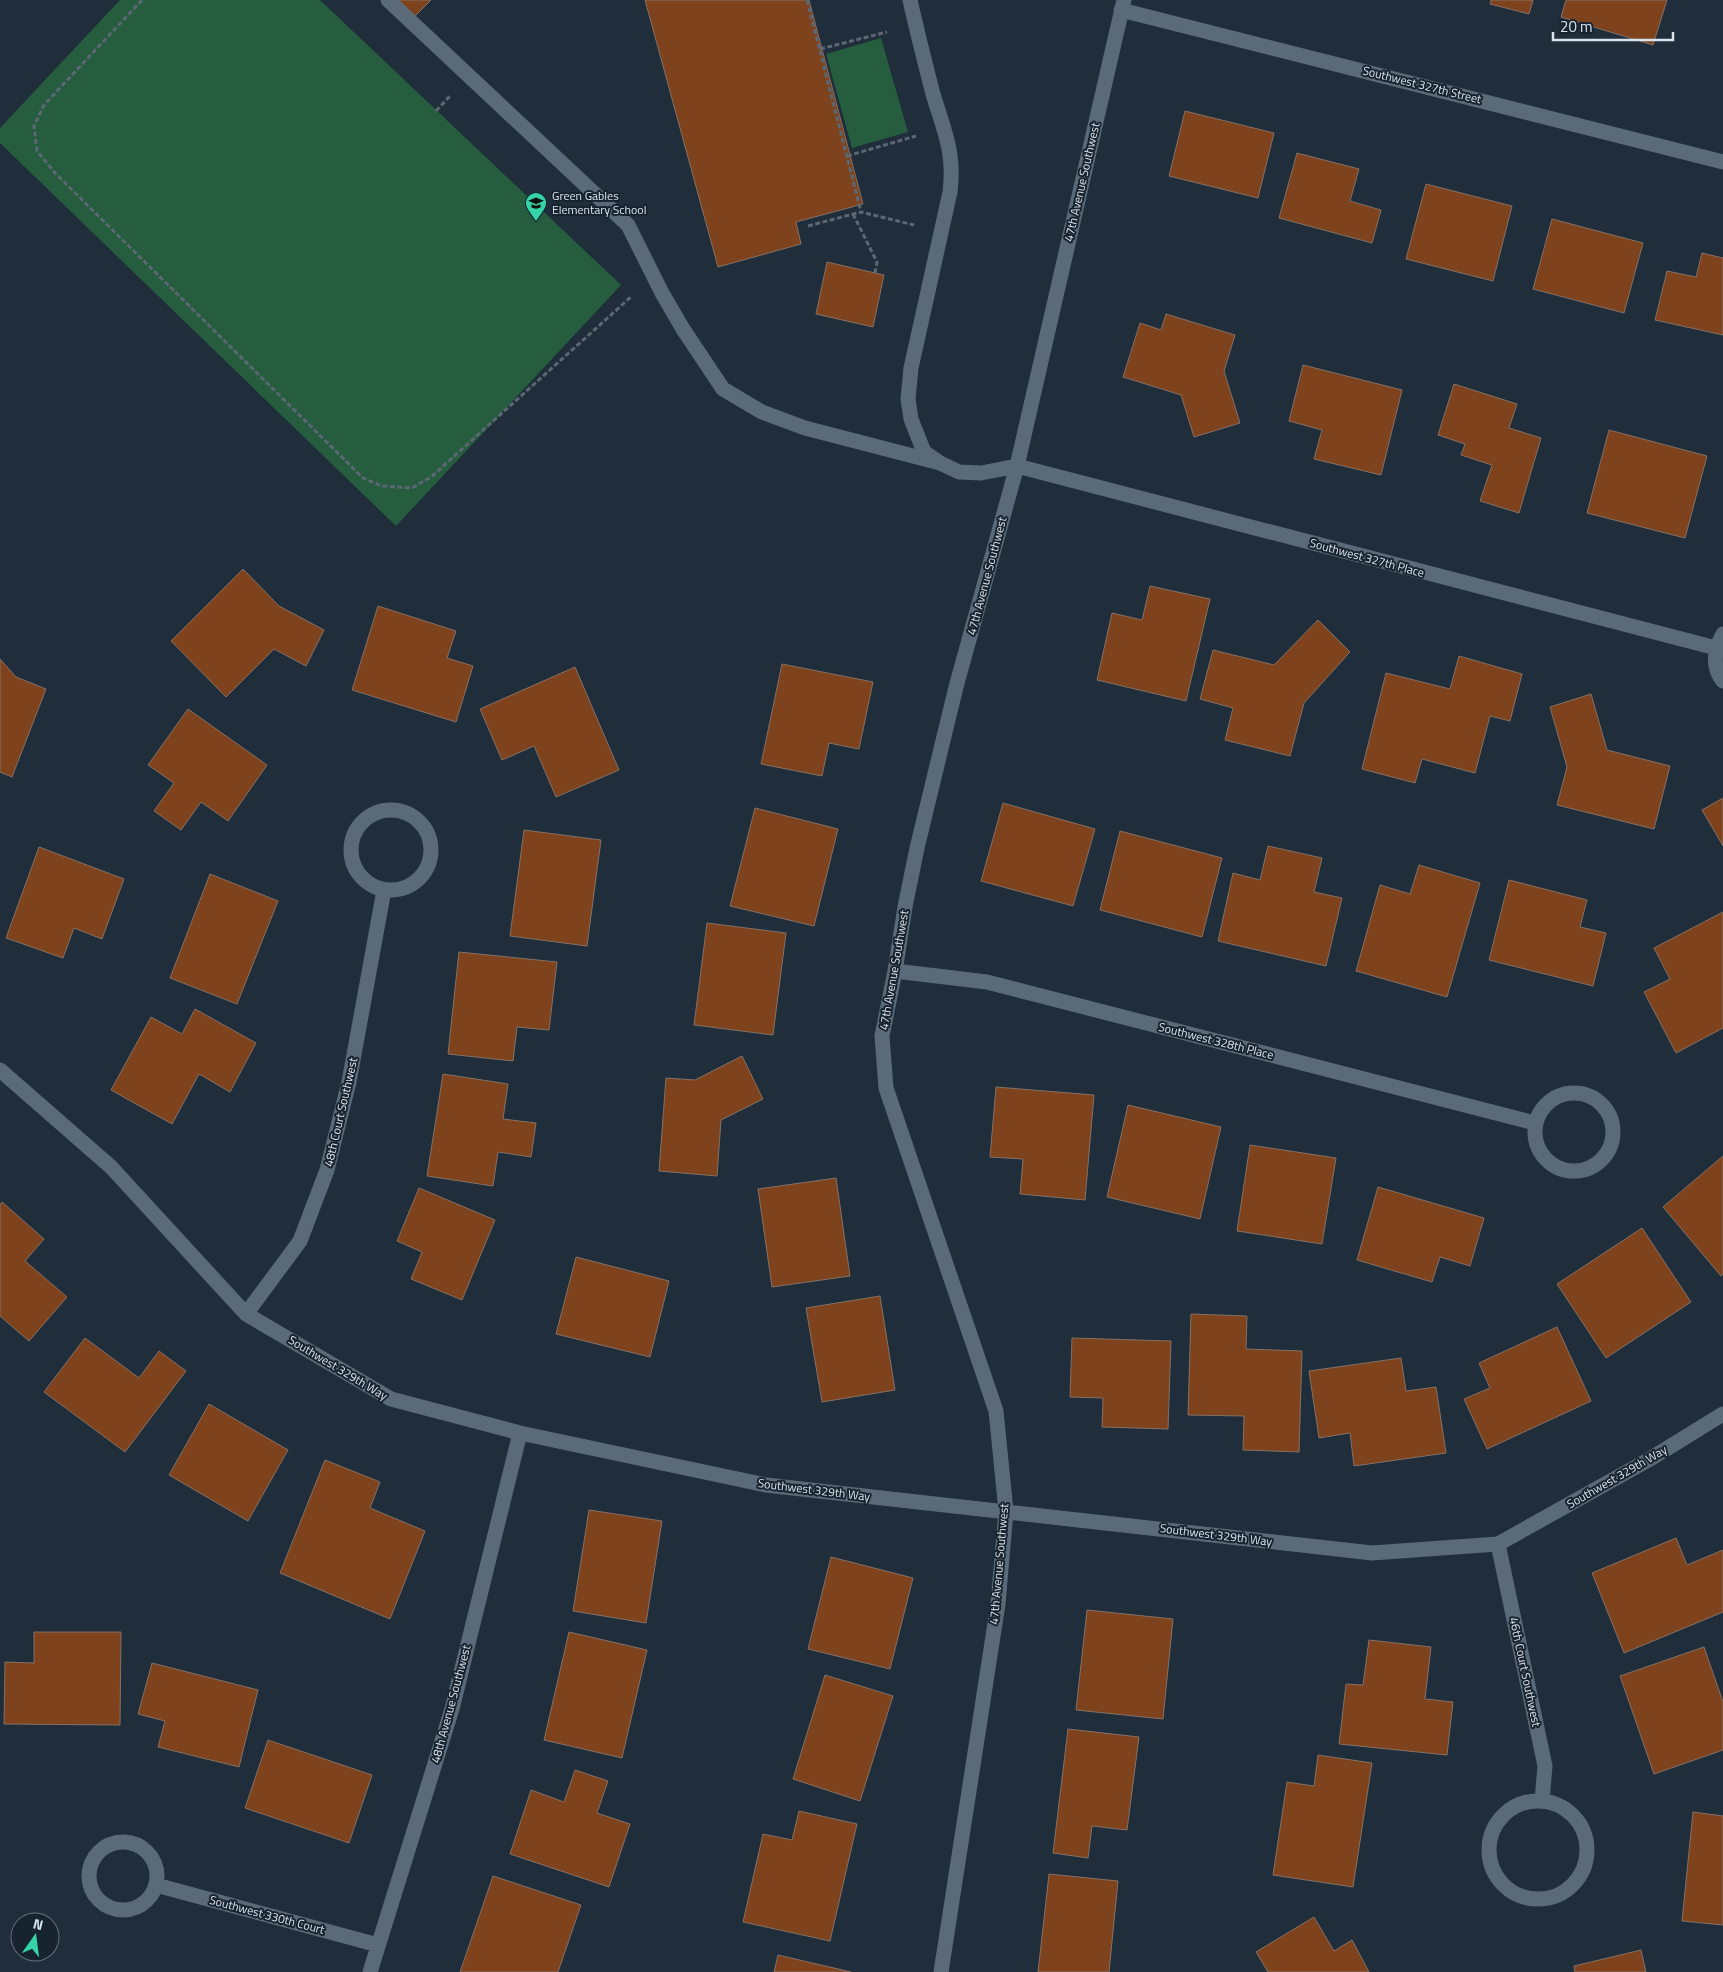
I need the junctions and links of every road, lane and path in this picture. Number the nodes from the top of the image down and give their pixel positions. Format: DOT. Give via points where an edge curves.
graph roads {
  1 [pos="142,0"];
  2 [pos="388,0"];
  3 [pos="807,0"];
  4 [pos="910,0"];
  5 [pos="1122,5"];
  6 [pos="886,27"];
  7 [pos="887,32"];
  8 [pos="890,42"];
  9 [pos="820,49"];
  10 [pos="915,126"];
  11 [pos="847,156"];
  12 [pos="1723,162"];
  13 [pos="861,212"];
  14 [pos="853,214"];
  15 [pos="916,218"];
  16 [pos="808,226"];
  17 [pos="875,273"];
  18 [pos="654,276"];
  19 [pos="940,463"];
  20 [pos="1017,466"];
  21 [pos="1723,634"];
  22 [pos="1716,648"];
  23 [pos="1723,681"];
  24 [pos="384,890"];
  25 [pos="895,971"];
  26 [pos="0,1070"];
  27 [pos="1535,1123"];
  28 [pos="246,1314"];
  29 [pos="1723,1414"];
  30 [pos="520,1433"];
  31 [pos="1006,1511"];
  32 [pos="1498,1544"];
  33 [pos="1542,1801"];
  34 [pos="156,1885"];
  35 [pos="378,1946"];
  36 [pos="370,1972"];
  37 [pos="941,1972"];
  1 -- 18 [label="path" via="44,105 34,126 37,151 55,173 363,478 382,486 412,488 431,477"];
  2 -- 18 [label="street" via="628,225"];
  3 -- 9 [label="path"];
  4 -- 19 [label="street" via="951,153 950,192 908,393 911,419 924,452"];
  5 -- 12 [label="street, Southwest 327th Street"];
  5 -- 20 [label="street, 47th Avenue Southwest"];
  6 -- 7 [label="path"];
  7 -- 8 [label="path"];
  7 -- 9 [label="path"];
  9 -- 11 [label="path"];
  10 -- 11 [label="path" via="918,136"];
  11 -- 13 [label="path"];
  13 -- 14 [label="path"];
  13 -- 15 [label="path" via="914,226"];
  14 -- 16 [label="path"];
  14 -- 17 [label="path" via="877,262"];
  18 -- 19 [label="street" via="683,329 723,389 762,412 805,428"];
  19 -- 20 [label="street" via="959,472 982,473"];
  20 -- 22 [label="street, Southwest 327th Place"];
  20 -- 25 [label="street, 47th Avenue Southwest" via="956,687 904,907"];
  21 -- 22 [label="street"];
  22 -- 23 [label="street" via="1715,664"];
  24 -- 24 [label="street" via="400,890 414,883 425,872 431,857 431,841 424,826 413,815 398,810 382,810 368,816 356,827 351,842 351,858 357,873 369,884"];
  24 -- 28 [label="street, 48th Court Southwest" via="349,1082 327,1170 300,1241"];
  25 -- 27 [label="street, Southwest 328th Place" via="987,982"];
  25 -- 31 [label="street, 47th Avenue Southwest" via="882,1036 886,1088 996,1411"];
  26 -- 28 [label="street, Southwest 329th Way" via="111,1167"];
  27 -- 27 [label="street" via="1534,1138 1540,1152 1550,1164 1564,1170 1579,1172 1594,1166 1605,1156 1612,1142 1608,1112 1583,1094 1568,1093 1553,1098 1542,1108"];
  28 -- 30 [label="street, Southwest 329th Way" via="391,1400"];
  29 -- 32 [label="street, Southwest 329th Way"];
  30 -- 31 [label="street, Southwest 329th Way" via="766,1486"];
  30 -- 35 [label="street, 48th Avenue Southwest" via="452,1708"];
  31 -- 32 [label="street, Southwest 329th Way" via="1372,1553"];
  31 -- 37 [label="street, 47th Avenue Southwest" via="998,1604"];
  32 -- 33 [label="street, 46th Court Southwest" via="1544,1766"];
  33 -- 33 [label="street" via="1525,1802 1510,1810 1498,1822 1491,1838 1494,1871 1504,1885 1518,1895 1535,1899 1552,1897 1568,1889 1580,1877 1588,1844 1583,1828 1573,1814 1559,1805"];
  34 -- 34 [label="street" via="153,1858 132,1842 118,1841 106,1846 96,1854 90,1867 93,1893 114,1909 128,1910 140,1906"];
  34 -- 35 [label="street, Southwest 330th Court"];
  35 -- 36 [label="street, 48th Avenue Southwest"];
}
